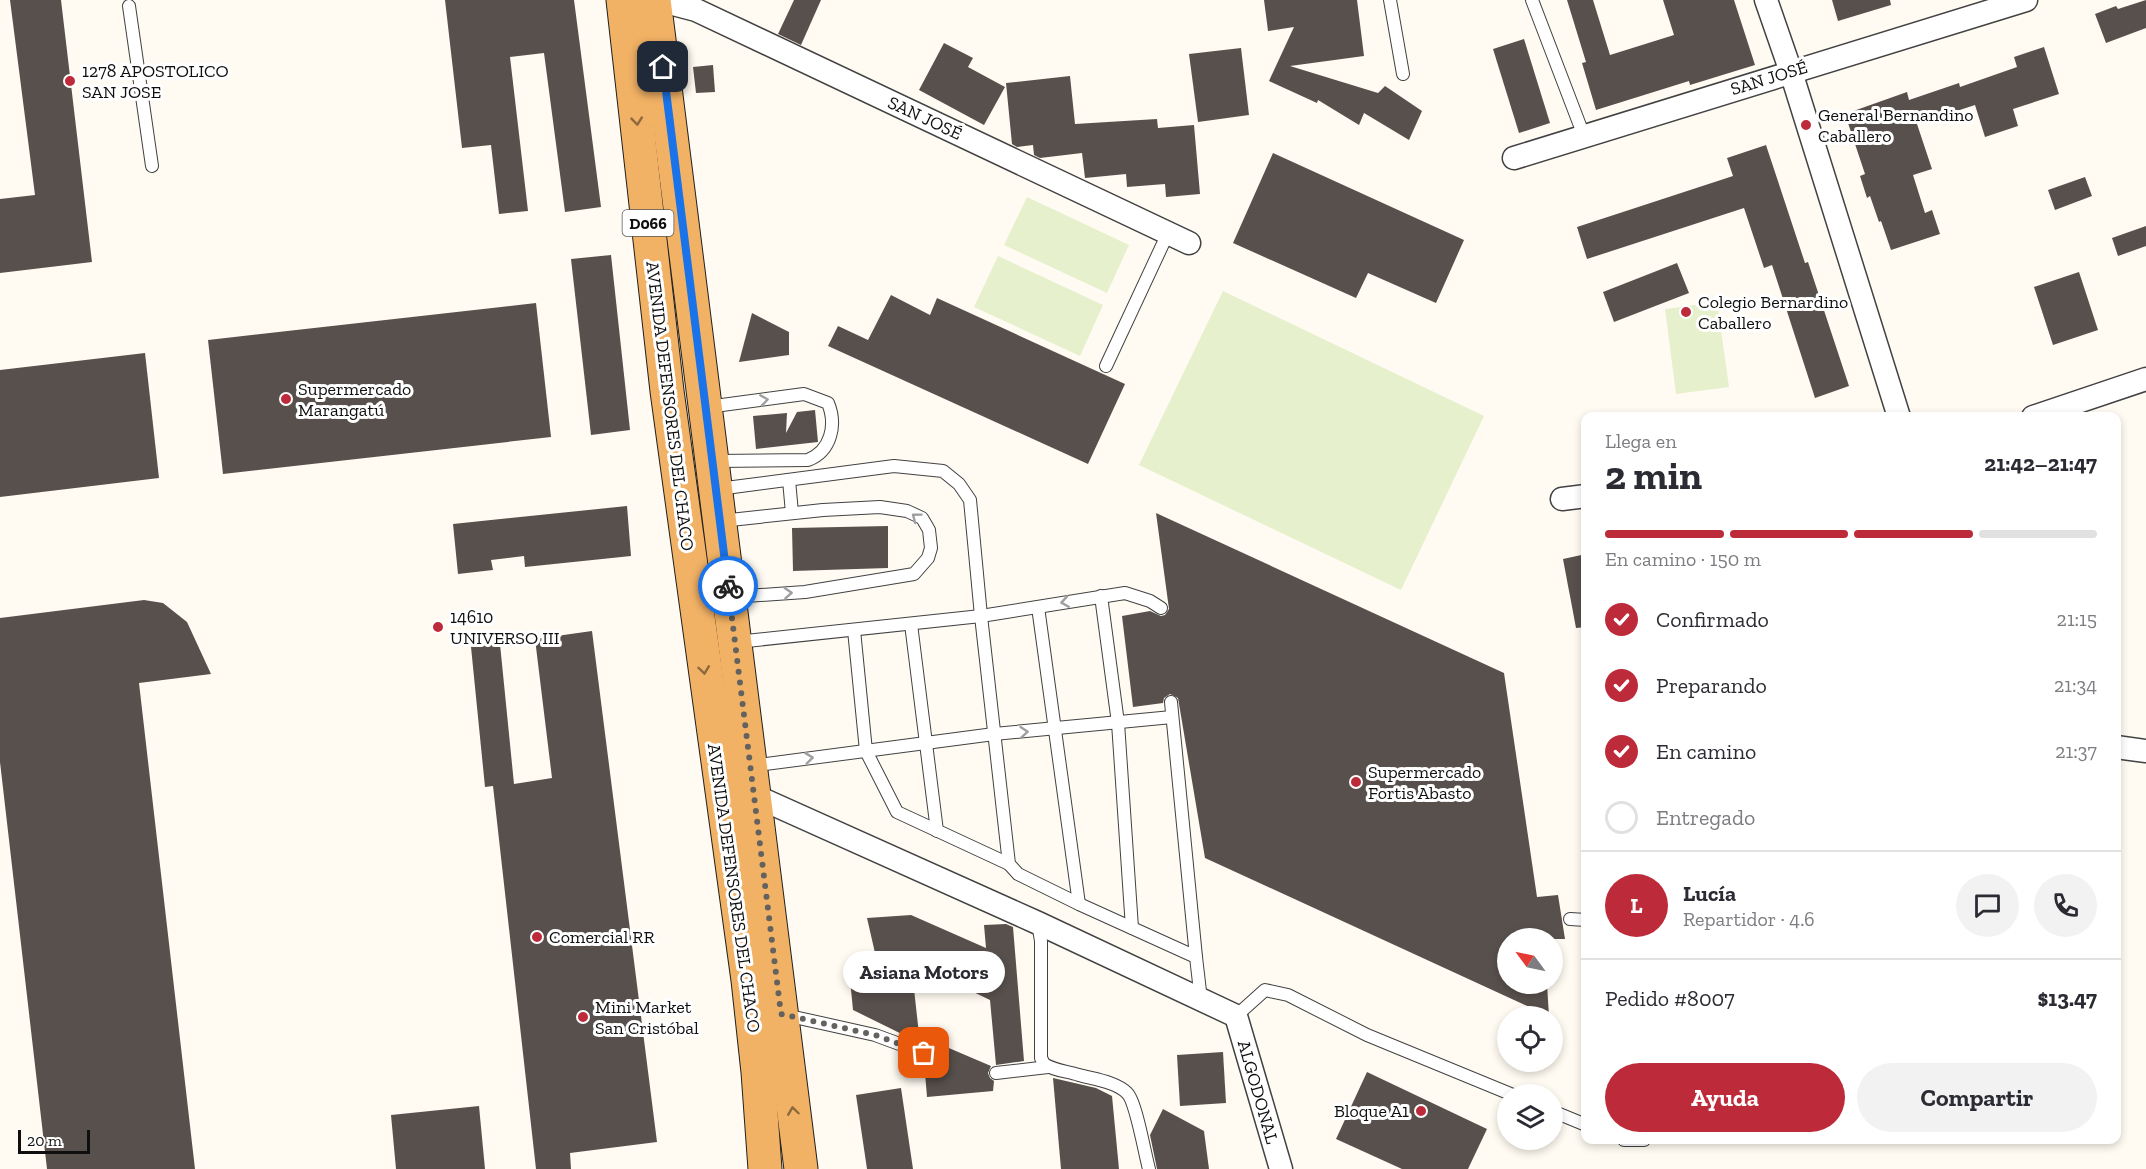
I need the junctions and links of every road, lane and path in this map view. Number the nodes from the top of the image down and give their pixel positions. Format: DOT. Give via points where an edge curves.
graph roads {
  1 [pos="623,0"];
  2 [pos="656,0"];
  3 [pos="1390,0"];
  4 [pos="1532,0"];
  5 [pos="1766,0"];
  6 [pos="2026,0"];
  7 [pos="129,6"];
  8 [pos="1791,72"];
  9 [pos="1403,74"];
  10 [pos="1584,136"];
  11 [pos="1514,158"];
  12 [pos="152,166"];
  13 [pos="682,224"];
  14 [pos="1168,233"];
  15 [pos="1189,243"];
  16 [pos="1106,366"];
  17 [pos="2146,379"];
  18 [pos="706,407"];
  19 [pos="1897,412"];
  20 [pos="2048,412"];
  21 [pos="695,464"];
  22 [pos="789,480"];
  23 [pos="1581,497"];
  24 [pos="1562,499"];
  25 [pos="792,513"];
  26 [pos="720,521"];
  27 [pos="1101,596"];
  28 [pos="730,597"];
  29 [pos="1038,607"];
  30 [pos="1161,608"];
  31 [pos="981,616"];
  32 [pos="911,624"];
  33 [pos="854,630"];
  34 [pos="737,652"];
  35 [pos="1171,702"];
  36 [pos="1172,717"];
  37 [pos="1118,723"];
  38 [pos="1055,729"];
  39 [pos="994,734"];
  40 [pos="926,743"];
  41 [pos="2121,748"];
  42 [pos="866,751"];
  43 [pos="2146,751"];
  44 [pos="753,781"];
  45 [pos="938,831"];
  46 [pos="1009,864"];
  47 [pos="1079,904"];
  48 [pos="1570,919"];
  49 [pos="1581,920"];
  50 [pos="1038,923"];
  51 [pos="1132,928"];
  52 [pos="1197,957"];
  53 [pos="1201,1000"];
  54 [pos="781,1014"];
  55 [pos="1236,1016"];
  56 [pos="924,1053"];
  57 [pos="1048,1067"];
  58 [pos="996,1073"];
  59 [pos="1497,1088"];
  60 [pos="1563,1116"];
  61 [pos="1581,1123"];
  62 [pos="765,1169"];
  63 [pos="801,1169"];
  64 [pos="1149,1169"];
  65 [pos="1281,1169"];
  1 -- 21 [label="highway, AVENIDA DEFENSORES DEL CHACO / D066, one-way"];
  2 -- 13 [label="highway, AVENIDA DEFENSORES DEL CHACO / D066"];
  2 -- 14 [label="street, SAN JOSÉ" via="696,10"];
  3 -- 9 [label="lane"];
  4 -- 10 [label="lane"];
  5 -- 8 [label="street"];
  6 -- 8 [label="street, SAN JOSÉ"];
  7 -- 12 [label="lane"];
  8 -- 10 [label="street, SAN JOSÉ"];
  8 -- 19 [label="street"];
  10 -- 11 [label="street, SAN JOSÉ"];
  13 -- 18 [label="highway, AVENIDA DEFENSORES DEL CHACO / D066"];
  13 -- 21 [label="highway" via="670,266"];
  14 -- 15 [label="street, SAN JOSÉ"];
  14 -- 16 [label="lane"];
  17 -- 20 [label="street"];
  18 -- 21 [label="highway, AVENIDA DEFENSORES DEL CHACO / D066"];
  18 -- 21 [label="lane, one-way" via="804,394 828,403 832,430 827,446 808,460"];
  21 -- 22 [label="lane"];
  21 -- 26 [label="highway, AVENIDA DEFENSORES DEL CHACO / D066"];
  21 -- 34 [label="highway" via="720,633"];
  21 -- 62 [label="highway, AVENIDA DEFENSORES DEL CHACO / D066, one-way"];
  22 -- 25 [label="lane"];
  22 -- 31 [label="lane" via="894,466 943,471 970,500"];
  23 -- 24 [label="street"];
  25 -- 26 [label="lane"];
  28 -- 25 [label="lane, one-way" via="805,592 914,574 928,558 929,530 922,519 907,511 879,507"];
  26 -- 28 [label="highway, AVENIDA DEFENSORES DEL CHACO / D066"];
  27 -- 29 [label="lane, one-way"];
  27 -- 30 [label="lane" via="1125,593"];
  27 -- 37 [label="lane"];
  28 -- 34 [label="highway, AVENIDA DEFENSORES DEL CHACO / D066"];
  29 -- 31 [label="lane"];
  29 -- 38 [label="lane"];
  31 -- 32 [label="lane"];
  31 -- 39 [label="lane"];
  32 -- 33 [label="lane"];
  32 -- 40 [label="lane"];
  33 -- 34 [label="lane"];
  33 -- 42 [label="lane"];
  34 -- 44 [label="highway, AVENIDA DEFENSORES DEL CHACO / D066"];
  35 -- 36 [label="lane"];
  36 -- 37 [label="lane"];
  36 -- 52 [label="lane"];
  37 -- 38 [label="lane"];
  37 -- 51 [label="lane"];
  39 -- 38 [label="lane, one-way"];
  38 -- 47 [label="lane"];
  39 -- 40 [label="lane"];
  39 -- 46 [label="lane"];
  40 -- 42 [label="lane"];
  40 -- 45 [label="lane"];
  41 -- 43 [label="street"];
  44 -- 42 [label="lane, one-way"];
  42 -- 45 [label="lane" via="897,812"];
  44 -- 50 [label="street"];
  44 -- 54 [label="highway, AVENIDA DEFENSORES DEL CHACO / D066"];
  45 -- 46 [label="lane"];
  46 -- 47 [label="lane" via="1018,874"];
  47 -- 51 [label="lane"];
  48 -- 49 [label="lane"];
  50 -- 53 [label="street"];
  50 -- 57 [label="lane" via="1041,1058"];
  51 -- 52 [label="lane"];
  52 -- 53 [label="lane"];
  53 -- 55 [label="street"];
  54 -- 56 [label="lane" via="875,1035"];
  63 -- 54 [label="highway, AVENIDA DEFENSORES DEL CHACO / D066, one-way"];
  55 -- 59 [label="lane" via="1265,990 1288,995 1367,1035"];
  55 -- 65 [label="street, ALGODONAL"];
  57 -- 58 [label="lane"];
  57 -- 64 [label="lane" via="1127,1093"];
  60 -- 61 [label="lane"];
}
